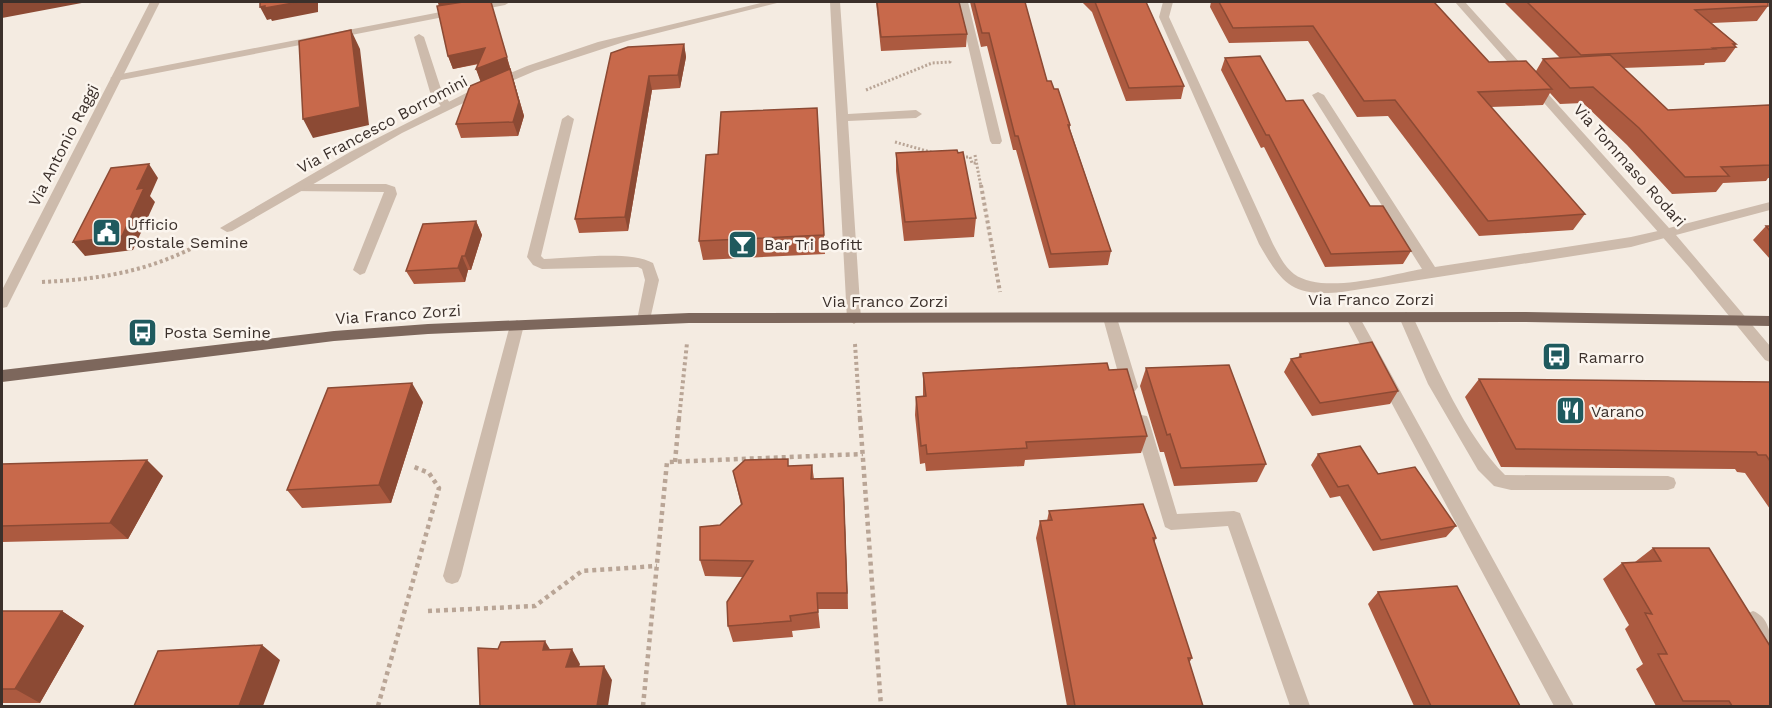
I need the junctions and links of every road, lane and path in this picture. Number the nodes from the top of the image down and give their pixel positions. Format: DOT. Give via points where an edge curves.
graph roads {
  1 [pos="155,2"];
  2 [pos="505,2"];
  3 [pos="776,2"];
  4 [pos="835,2"];
  5 [pos="963,2"];
  6 [pos="1168,2"];
  7 [pos="1460,2"];
  8 [pos="419,37"];
  9 [pos="950,57"];
  10 [pos="116,78"];
  11 [pos="1318,95"];
  12 [pos="841,100"];
  13 [pos="447,106"];
  14 [pos="916,114"];
  15 [pos="568,119"];
  16 [pos="842,122"];
  17 [pos="996,141"];
  18 [pos="975,152"];
  19 [pos="940,154"];
  20 [pos="961,157"];
  21 [pos="977,163"];
  22 [pos="297,188"];
  23 [pos="1770,206"];
  24 [pos="227,228"];
  25 [pos="1667,233"];
  26 [pos="360,270"];
  27 [pos="1431,272"];
  28 [pos="13,282"];
  29 [pos="2,303"];
  30 [pos="1406,317"];
  31 [pos="689,318"];
  32 [pos="1005,318"];
  33 [pos="1110,318"];
  34 [pos="1353,318"];
  35 [pos="854,319"];
  36 [pos="644,320"];
  37 [pos="1742,321"];
  38 [pos="1770,321"];
  39 [pos="517,325"];
  40 [pos="1770,356"];
  41 [pos="2,376"];
  42 [pos="862,454"];
  43 [pos="675,462"];
  44 [pos="412,466"];
  45 [pos="1668,483"];
  46 [pos="657,566"];
  47 [pos="452,576"];
  48 [pos="1744,607"];
  49 [pos="428,611"];
  50 [pos="1770,646"];
  51 [pos="378,706"];
  52 [pos="643,706"];
  53 [pos="881,706"];
  54 [pos="1300,706"];
  55 [pos="1564,706"];
  1 -- 10 [label="street, Via Antonio Raggi"];
  2 -- 10 [label="street"];
  3 -- 13 [label="street, Via Francesco Borromini" via="578,51"];
  4 -- 12 [label="street"];
  5 -- 17 [label="street"];
  6 -- 27 [label="street" via="1164,17 1281,270 1306,287 1328,289"];
  7 -- 25 [label="street, Via Tommaso Rodari"];
  8 -- 13 [label="street" via="436,92"];
  9 -- 12 [label="path" via="950,62 932,63"];
  10 -- 28 [label="street, Via Antonio Raggi"];
  11 -- 27 [label="street"];
  12 -- 16 [label="street"];
  13 -- 22 [label="street, Via Francesco Borromini"];
  14 -- 16 [label="street"];
  15 -- 36 [label="street" via="534,257 542,264 627,261 648,266 652,280"];
  16 -- 19 [label="path"];
  16 -- 35 [label="street"];
  18 -- 21 [label="path"];
  20 -- 21 [label="path" via="970,157 972,163"];
  21 -- 32 [label="path"];
  22 -- 24 [label="street, Via Francesco Borromini"];
  22 -- 26 [label="street" via="390,190"];
  23 -- 25 [label="street"];
  24 -- 28 [label="path" via="181,256 143,271 84,280"];
  25 -- 27 [label="street" via="1631,242"];
  25 -- 37 [label="street, Via Tommaso Rodari"];
  28 -- 29 [label="street, Via Antonio Raggi"];
  30 -- 34 [label="main road, Via Franco Zorzi"];
  30 -- 37 [label="main road, Via Franco Zorzi"];
  30 -- 45 [label="street" via="1436,384 1484,465 1500,481"];
  31 -- 35 [label="main road, Via Franco Zorzi"];
  31 -- 36 [label="main road, Via Franco Zorzi"];
  31 -- 43 [label="path"];
  32 -- 33 [label="main road, Via Franco Zorzi"];
  32 -- 35 [label="main road, Via Franco Zorzi"];
  33 -- 34 [label="main road, Via Franco Zorzi"];
  33 -- 54 [label="street" via="1171,522 1234,518"];
  34 -- 55 [label="street"];
  35 -- 42 [label="path"];
  36 -- 39 [label="main road, Via Franco Zorzi"];
  37 -- 38 [label="main road, Via Franco Zorzi"];
  37 -- 40 [label="street, Via Tommaso Rodari"];
  39 -- 41 [label="main road, Via Franco Zorzi" via="334,336"];
  39 -- 47 [label="street"];
  42 -- 43 [label="path"];
  42 -- 53 [label="path"];
  43 -- 46 [label="path" via="667,462"];
  44 -- 51 [label="path" via="427,470 439,488"];
  46 -- 49 [label="path" via="582,571 535,606"];
  46 -- 52 [label="path"];
  48 -- 50 [label="street"];
}
